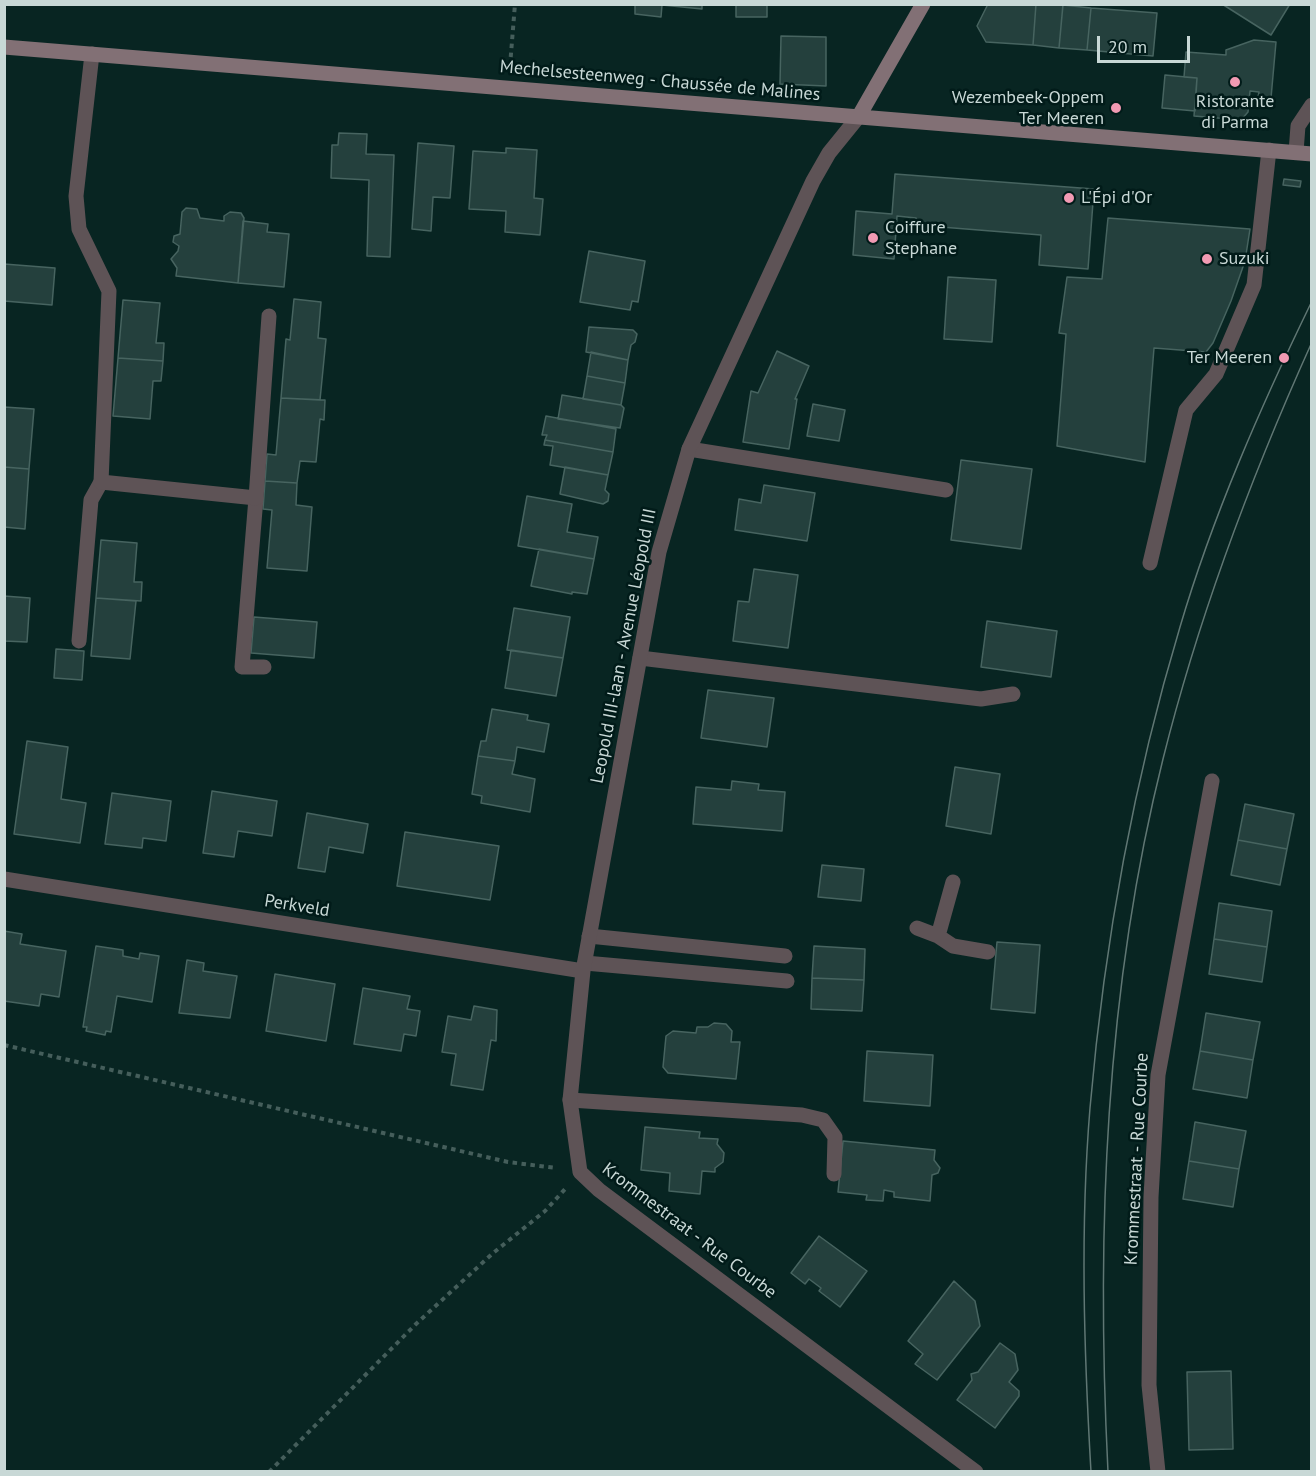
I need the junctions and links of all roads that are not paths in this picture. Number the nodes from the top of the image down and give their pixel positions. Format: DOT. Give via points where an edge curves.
graph roads {
  1 [pos="923,4"];
  2 [pos="4,47"];
  3 [pos="92,54"];
  4 [pos="1311,105"];
  5 [pos="859,116"];
  6 [pos="1269,150"];
  7 [pos="1304,153"];
  8 [pos="269,316"];
  9 [pos="689,449"];
  10 [pos="101,482"];
  11 [pos="946,490"];
  12 [pos="256,498"];
  13 [pos="1150,563"];
  14 [pos="79,640"];
  15 [pos="640,658"];
  16 [pos="264,667"];
  17 [pos="1013,694"];
  18 [pos="1212,781"];
  19 [pos="4,879"];
  20 [pos="952,882"];
  21 [pos="918,928"];
  22 [pos="589,936"];
  23 [pos="938,936"];
  24 [pos="988,952"];
  25 [pos="785,956"];
  26 [pos="584,967"];
  27 [pos="787,981"];
  28 [pos="570,1100"];
  29 [pos="580,1172"];
  30 [pos="834,1174"];
  31 [pos="976,1472"];
  32 [pos="1158,1472"];
  1 -- 5 [label="main road, Leopold III-laan - Avenue Léopold III"];
  2 -- 3 [label="main road, Mechelsesteenweg - Chaussée de Malines"];
  3 -- 5 [label="main road, Mechelsesteenweg - Chaussée de Malines"];
  3 -- 10 [label="street" via="76,196 79,229 110,291"];
  4 -- 7 [label="street" via="1298,126"];
  5 -- 6 [label="main road, Mechelsesteenweg - Chaussée de Malines"];
  5 -- 9 [label="street, Leopold III-laan - Avenue Léopold III" via="829,153 813,181"];
  6 -- 7 [label="main road, Mechelsesteenweg - Chaussée de Malines"];
  6 -- 13 [label="street" via="1254,285 1216,374 1186,410"];
  8 -- 12 [label="street"];
  9 -- 11 [label="street"];
  9 -- 15 [label="street, Leopold III-laan - Avenue Léopold III" via="659,552"];
  10 -- 12 [label="street"];
  10 -- 14 [label="street" via="91,500"];
  12 -- 16 [label="street" via="242,667"];
  15 -- 17 [label="street" via="981,699"];
  15 -- 22 [label="street, Leopold III-laan - Avenue Léopold III"];
  18 -- 32 [label="street, Krommestraat - Rue Courbe" via="1158,1076 1151,1197 1149,1385"];
  19 -- 26 [label="street, Perkveld"];
  20 -- 23 [label="street"];
  21 -- 23 [label="street"];
  22 -- 25 [label="street"];
  22 -- 26 [label="street, Leopold III-laan - Avenue Léopold III"];
  23 -- 24 [label="street" via="953,946"];
  26 -- 27 [label="street, Perkveld"];
  26 -- 28 [label="street, Leopold III-laan - Avenue Léopold III"];
  28 -- 29 [label="street, Leopold III-laan - Avenue Léopold III"];
  28 -- 30 [label="street" via="801,1115 823,1120 835,1137"];
  29 -- 31 [label="street, Krommestraat - Rue Courbe"];
}
